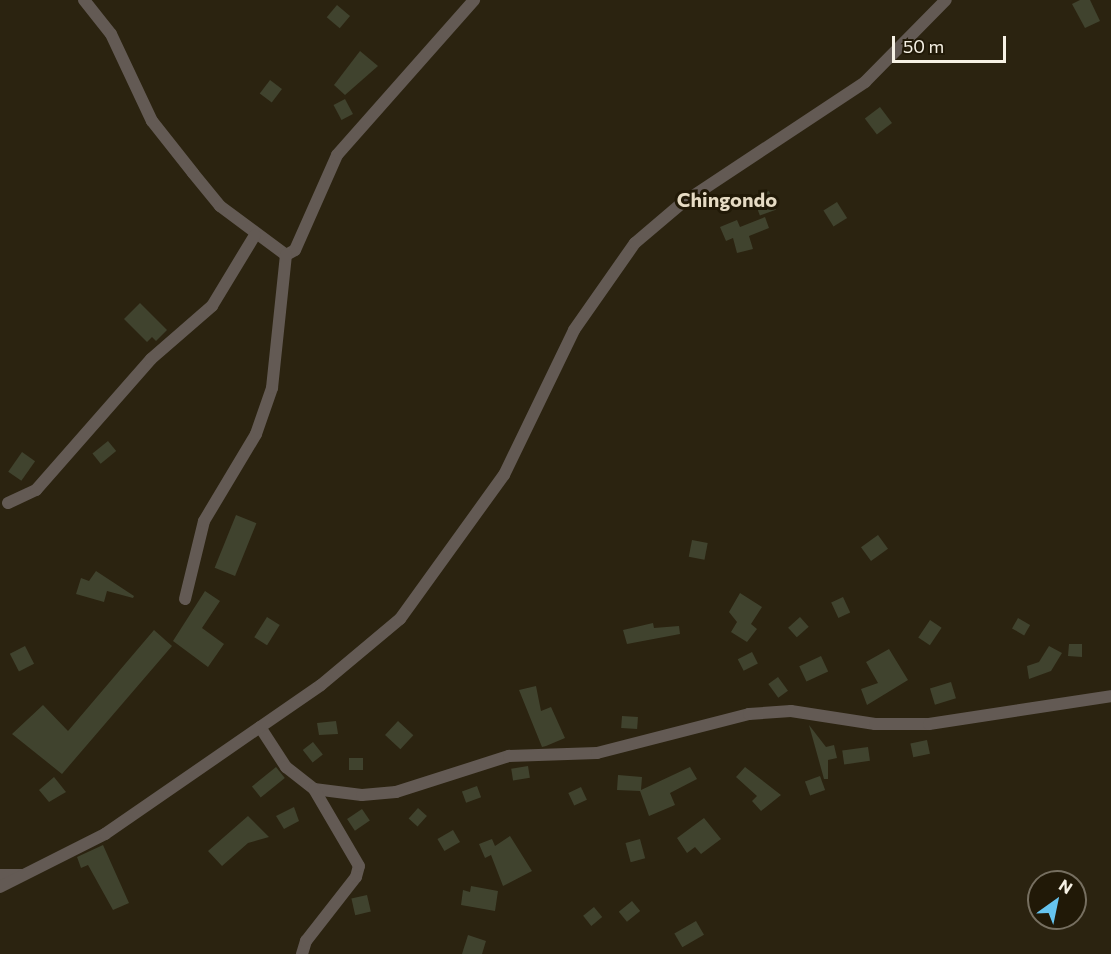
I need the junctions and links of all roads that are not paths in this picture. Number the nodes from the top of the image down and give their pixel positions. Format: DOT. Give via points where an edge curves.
graph roads {
  1 [pos="84,0"];
  2 [pos="474,0"];
  3 [pos="946,0"];
  4 [pos="255,235"];
  5 [pos="286,255"];
  6 [pos="8,503"];
  7 [pos="185,599"];
  8 [pos="1111,696"];
  9 [pos="260,727"];
  10 [pos="314,789"];
  11 [pos="0,875"];
  12 [pos="26,875"];
  13 [pos="0,887"];
  14 [pos="302,954"];
  1 -- 4 [label="street" via="111,34 152,121 220,206"];
  2 -- 5 [label="street" via="337,155 295,250"];
  3 -- 9 [label="street" via="865,82 700,190 635,243 574,330 504,475 400,619 321,685"];
  4 -- 5 [label="street"];
  4 -- 6 [label="street" via="212,306 152,359 36,490"];
  5 -- 7 [label="street" via="272,388 256,434 204,521"];
  8 -- 10 [label="street" via="928,724 875,724 790,711 748,714 597,753 509,756 396,792 362,795"];
  9 -- 10 [label="street" via="286,767"];
  9 -- 12 [label="street" via="105,834"];
  10 -- 14 [label="street" via="359,866"];
  11 -- 12 [label="street"];
  12 -- 13 [label="street"];
}
